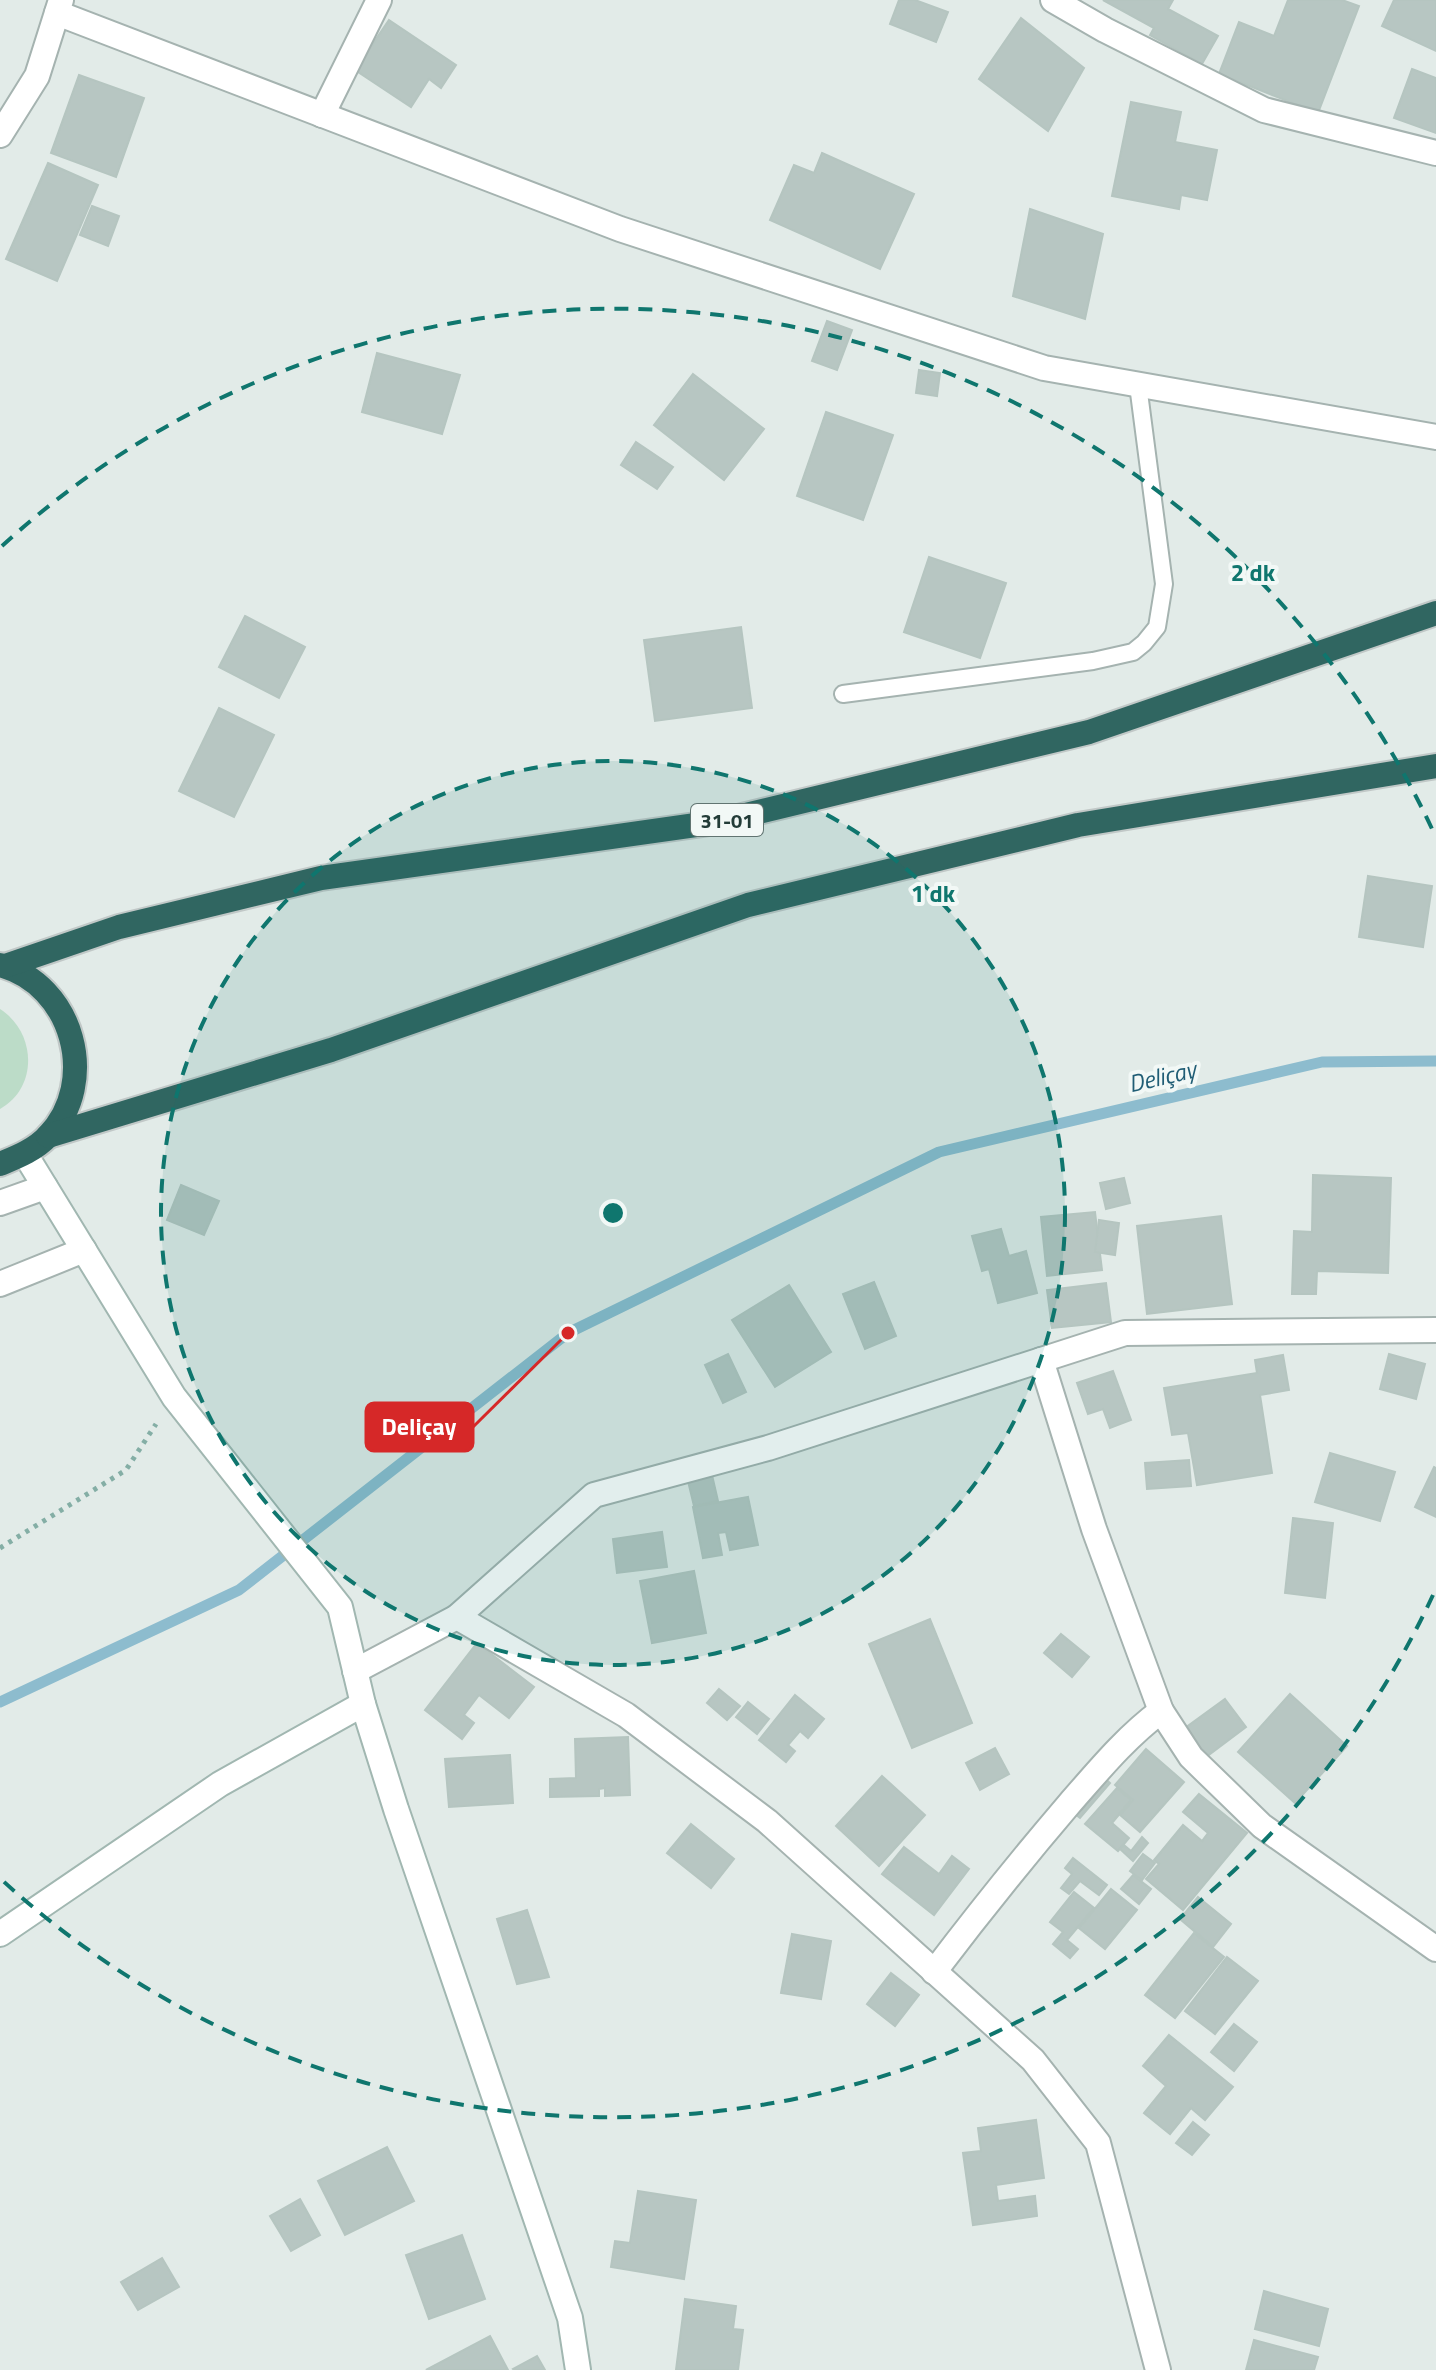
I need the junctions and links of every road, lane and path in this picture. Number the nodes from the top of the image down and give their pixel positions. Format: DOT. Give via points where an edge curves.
graph roads {
  1 [pos="379,0"];
  2 [pos="1053,0"];
  3 [pos="59,7"];
  4 [pos="322,115"];
  5 [pos="0,135"];
  6 [pos="1436,153"];
  7 [pos="1138,385"];
  8 [pos="1436,437"];
  9 [pos="1436,613"];
  10 [pos="843,694"];
  11 [pos="1436,766"];
  12 [pos="2,965"];
  13 [pos="48,1136"];
  14 [pos="25,1154"];
  15 [pos="0,1164"];
  16 [pos="45,1187"];
  17 [pos="0,1203"];
  18 [pos="84,1250"];
  19 [pos="0,1284"];
  20 [pos="1436,1330"];
  21 [pos="1041,1360"];
  22 [pos="174,1397"];
  23 [pos="0,1548"];
  24 [pos="457,1617"];
  25 [pos="355,1671"];
  26 [pos="363,1704"];
  27 [pos="1161,1711"];
  28 [pos="0,1934"];
  29 [pos="1436,1949"];
  30 [pos="934,1972"];
  31 [pos="578,2370"];
  32 [pos="1158,2370"];
  1 -- 4 [label="street"];
  2 -- 6 [label="street" via="1264,110"];
  3 -- 4 [label="street"];
  3 -- 5 [label="street" via="37,76"];
  4 -- 7 [label="street" via="635,234 1044,368"];
  7 -- 8 [label="street"];
  7 -- 10 [label="lane" via="1164,584 1157,627 1144,643 1133,652 1093,661"];
  9 -- 12 [label="highway, 31-01" via="1089,732 717,822 321,878 119,927"];
  11 -- 13 [label="highway" via="1078,825 748,905 331,1050"];
  12 -- 13 [label="highway" via="31,979 53,1000 72,1039 74,1083 65,1111"];
  13 -- 14 [label="highway"];
  14 -- 15 [label="highway"];
  14 -- 16 [label="street"];
  16 -- 17 [label="street"];
  16 -- 18 [label="street"];
  18 -- 19 [label="street"];
  18 -- 22 [label="street"];
  20 -- 21 [label="street" via="1125,1333"];
  21 -- 24 [label="street" via="768,1448 594,1495"];
  21 -- 27 [label="street" via="1094,1529"];
  22 -- 23 [label="path" via="126,1470"];
  22 -- 25 [label="street" via="340,1607"];
  24 -- 25 [label="street"];
  24 -- 30 [label="street" via="626,1715 767,1821"];
  25 -- 26 [label="street"];
  26 -- 28 [label="street" via="220,1784"];
  26 -- 31 [label="street" via="570,2318"];
  27 -- 29 [label="street" via="1191,1757 1262,1826"];
  27 -- 30 [label="street" via="1097,1772"];
  30 -- 32 [label="street" via="1033,2060 1098,2143"];
}
